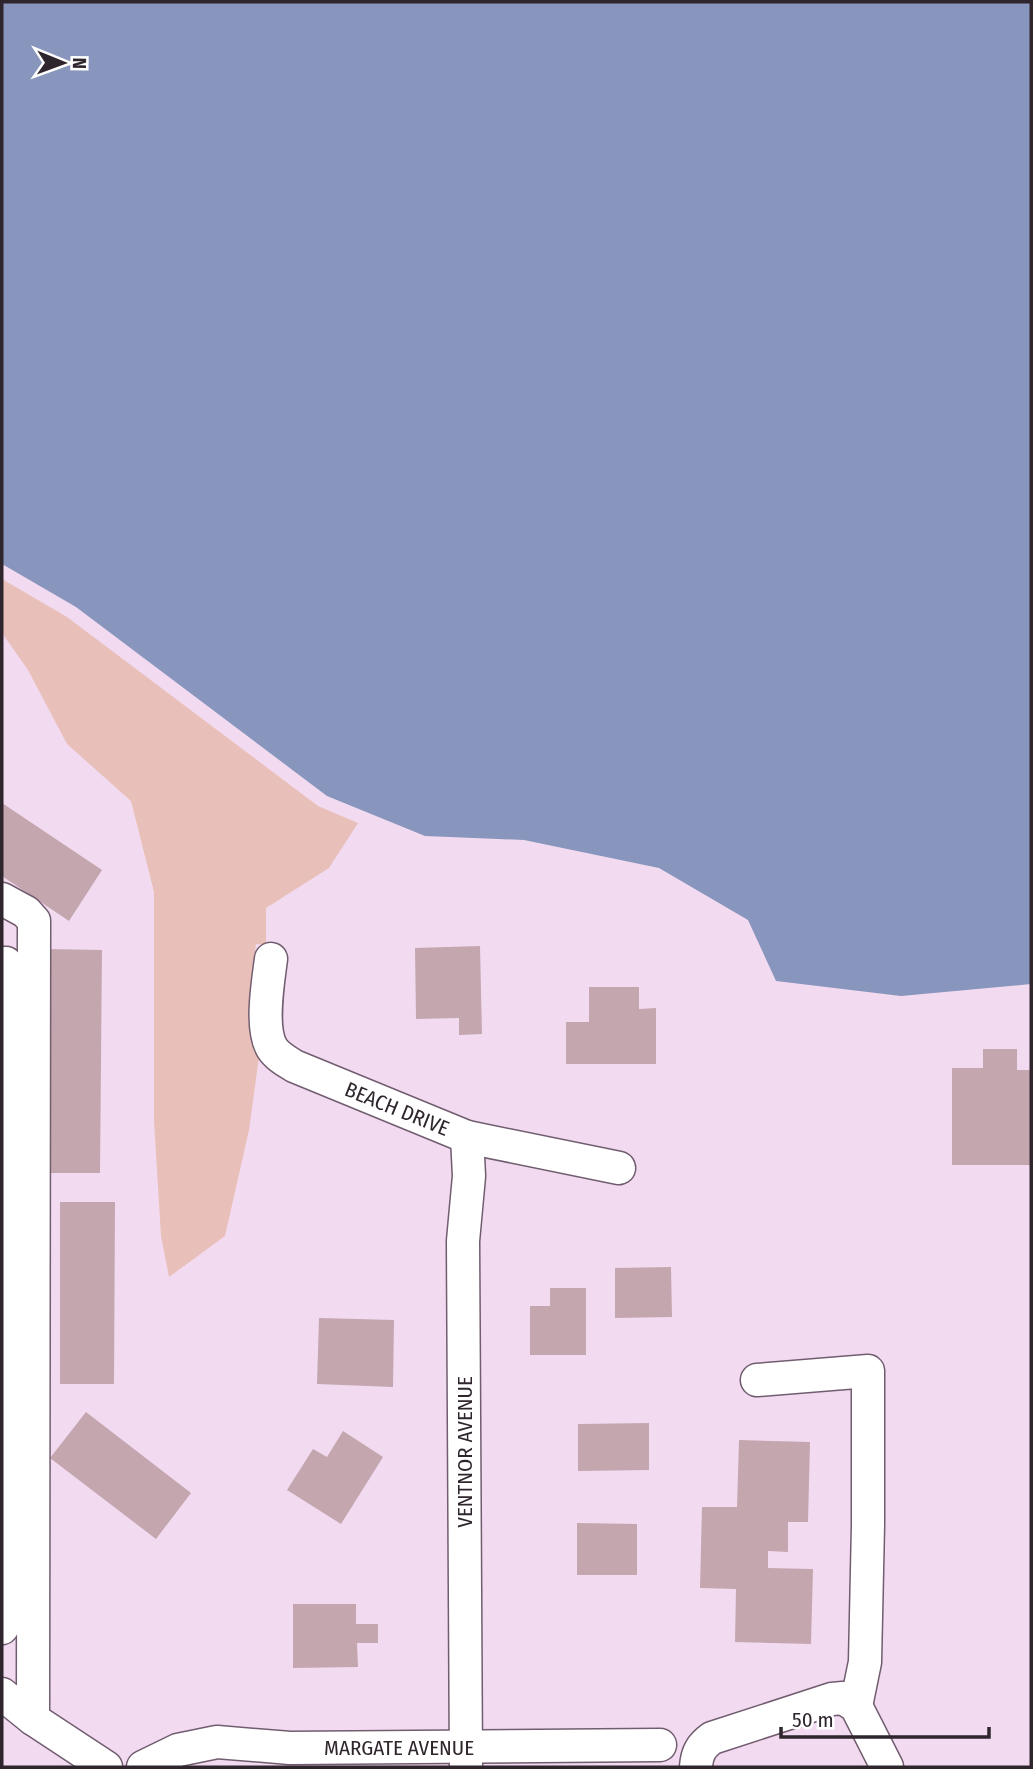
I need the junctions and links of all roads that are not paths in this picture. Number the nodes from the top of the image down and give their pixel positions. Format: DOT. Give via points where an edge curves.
graph roads {
  1 [pos="2,899"];
  2 [pos="271,959"];
  3 [pos="2,963"];
  4 [pos="467,1137"];
  5 [pos="619,1168"];
  6 [pos="757,1380"];
  7 [pos="2,1628"];
  8 [pos="2,1694"];
  9 [pos="856,1706"];
  10 [pos="33,1719"];
  11 [pos="660,1745"];
  12 [pos="466,1758"];
  13 [pos="106,1767"];
  14 [pos="143,1767"];
  15 [pos="696,1767"];
  16 [pos="887,1767"];
  1 -- 10 [label="street" via="34,921"];
  2 -- 4 [label="street, BEACH DRIVE" via="267,1034 276,1054 305,1072"];
  3 -- 7 [label="street" via="6,963 8,1619"];
  4 -- 5 [label="street, BEACH DRIVE"];
  4 -- 12 [label="street, VENTNOR AVENUE" via="463,1241"];
  6 -- 9 [label="street" via="868,1371 865,1662"];
  8 -- 10 [label="street"];
  9 -- 15 [label="street" via="843,1698 832,1699 712,1738 703,1744"];
  9 -- 16 [label="street"];
  10 -- 13 [label="street"];
  11 -- 12 [label="street, MARGATE AVENUE"];
  12 -- 14 [label="street, MARGATE AVENUE" via="217,1742 178,1750"];
}
